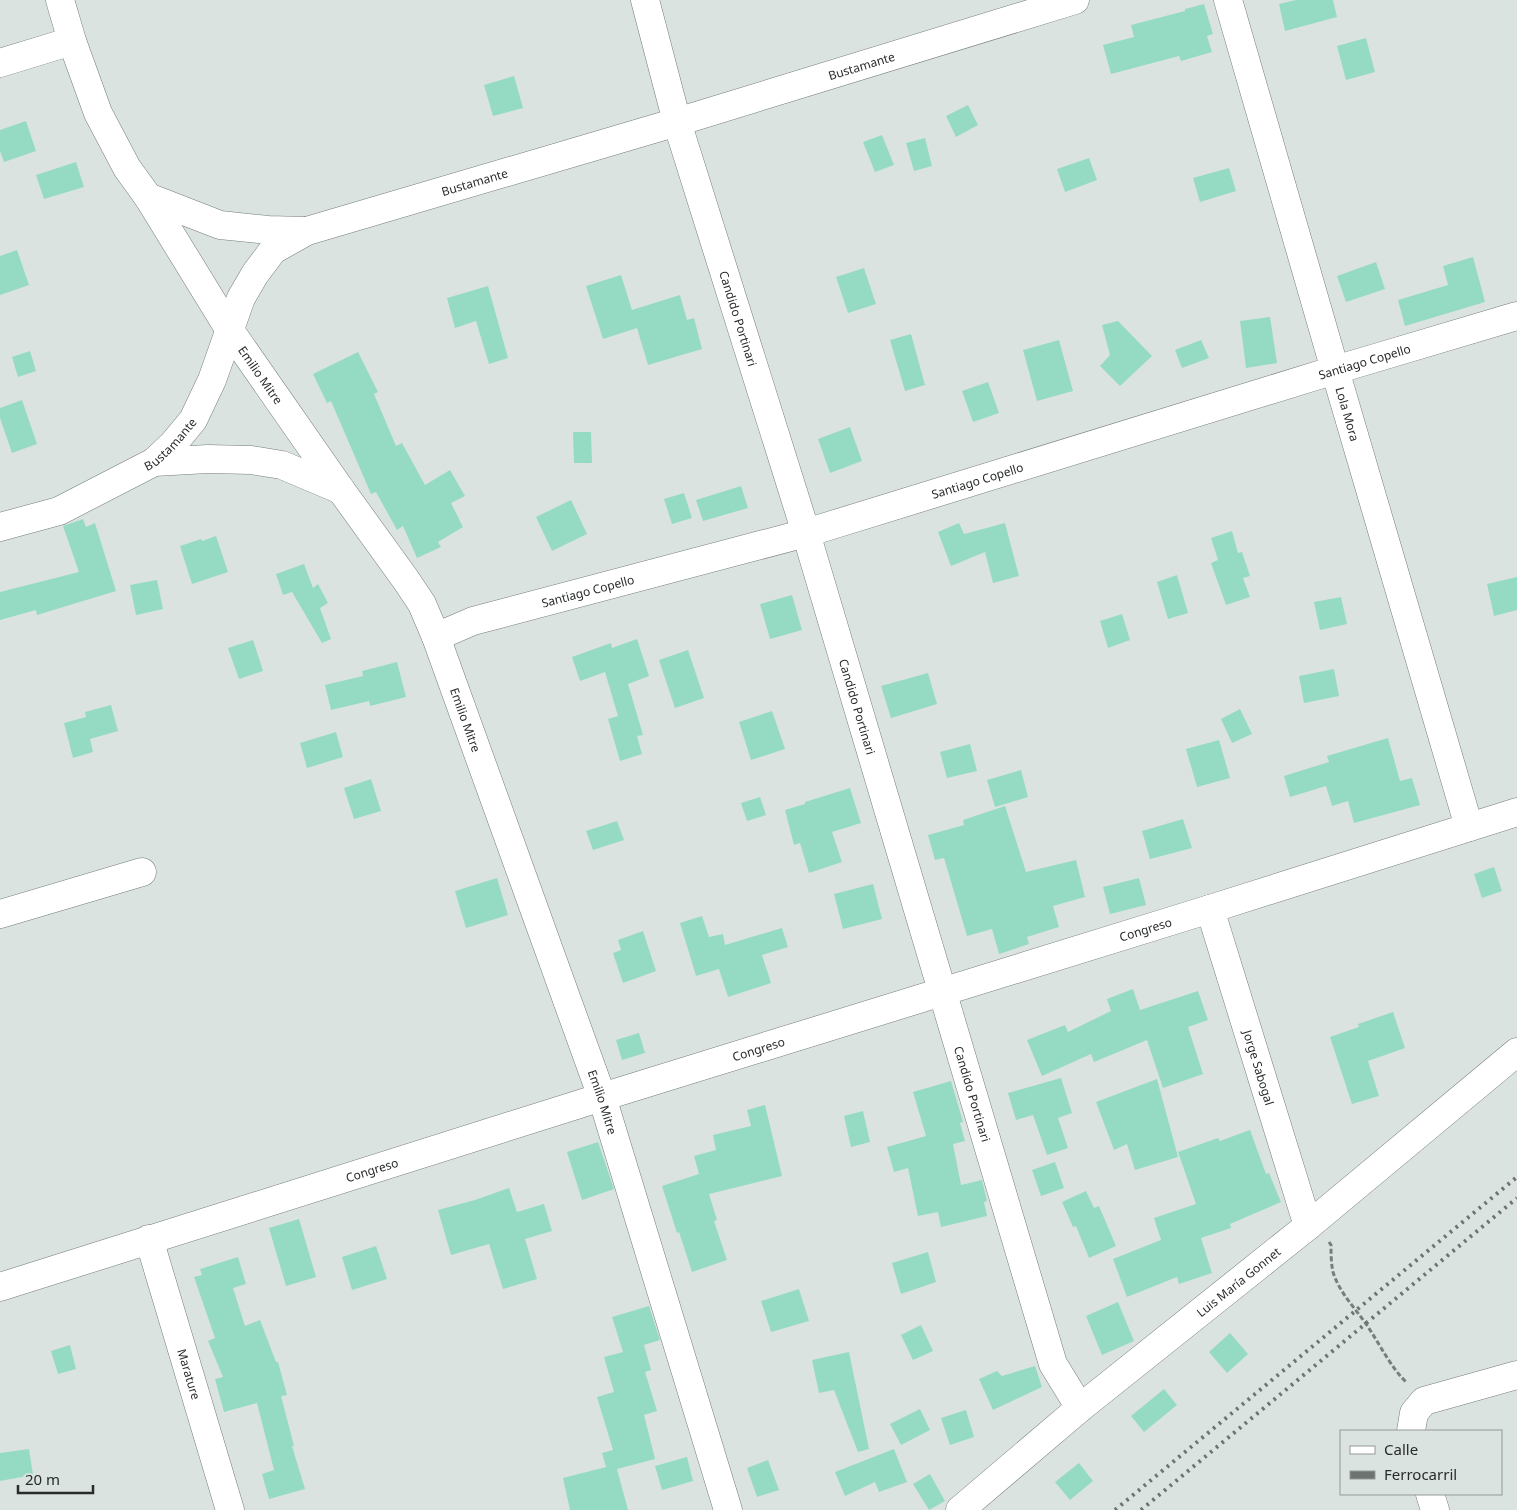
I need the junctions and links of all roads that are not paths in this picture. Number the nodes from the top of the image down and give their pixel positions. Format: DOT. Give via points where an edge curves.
graph roads {
  1 [pos="60,0"];
  2 [pos="645,0"];
  3 [pos="1075,0"];
  4 [pos="1228,0"];
  5 [pos="72,41"];
  6 [pos="0,64"];
  7 [pos="677,122"];
  8 [pos="148,197"];
  9 [pos="307,231"];
  10 [pos="1517,316"];
  11 [pos="229,329"];
  12 [pos="1334,370"];
  13 [pos="154,462"];
  14 [pos="341,490"];
  15 [pos="0,527"];
  16 [pos="806,532"];
  17 [pos="436,637"];
  18 [pos="1517,812"];
  19 [pos="1469,827"];
  20 [pos="142,872"];
  21 [pos="1210,909"];
  22 [pos="0,914"];
  23 [pos="942,992"];
  24 [pos="1517,1052"];
  25 [pos="602,1097"];
  26 [pos="1308,1226"];
  27 [pos="149,1239"];
  28 [pos="0,1287"];
  29 [pos="1517,1375"];
  30 [pos="1080,1408"];
  31 [pos="1411,1430"];
  32 [pos="1430,1495"];
  33 [pos="230,1510"];
  34 [pos="728,1510"];
  35 [pos="960,1510"];
  36 [pos="1435,1510"];
  1 -- 5 [label="street, Emilio Mitre"];
  2 -- 7 [label="street, Candido Portinari"];
  3 -- 7 [label="street, Bustamante"];
  4 -- 12 [label="street, Lola Mora"];
  5 -- 6 [label="street"];
  5 -- 8 [label="street, Emilio Mitre" via="98,112 128,168"];
  7 -- 9 [label="street, Bustamante"];
  7 -- 16 [label="street, Candido Portinari"];
  8 -- 9 [label="street" via="220,225"];
  8 -- 11 [label="street, Emilio Mitre"];
  9 -- 11 [label="street, Bustamante" via="273,250 254,274"];
  10 -- 12 [label="street, Santiago Copello"];
  11 -- 13 [label="street, Bustamante" via="212,380 193,420"];
  11 -- 14 [label="street, Emilio Mitre"];
  12 -- 16 [label="street, Santiago Copello"];
  12 -- 19 [label="street, Lola Mora"];
  13 -- 14 [label="street" via="252,460 282,465"];
  13 -- 15 [label="street, Bustamante" via="59,511"];
  14 -- 17 [label="street, Emilio Mitre" via="422,604"];
  16 -- 17 [label="street, Santiago Copello" via="473,621"];
  16 -- 23 [label="street, Candido Portinari"];
  17 -- 25 [label="street, Emilio Mitre"];
  18 -- 19 [label="street, Congreso"];
  19 -- 21 [label="street, Congreso"];
  20 -- 22 [label="street"];
  21 -- 23 [label="street, Congreso"];
  21 -- 26 [label="street, Jorge Sabogal"];
  23 -- 25 [label="street, Congreso"];
  23 -- 30 [label="street, Candido Portinari" via="1053,1364"];
  24 -- 26 [label="street, Luis María Gonnet"];
  25 -- 27 [label="street, Congreso"];
  25 -- 34 [label="street, Emilio Mitre"];
  26 -- 30 [label="street, Luis María Gonnet"];
  27 -- 28 [label="street, Congreso"];
  27 -- 33 [label="street, Marature"];
  29 -- 31 [label="street" via="1424,1401 1414,1412"];
  30 -- 35 [label="street, Luis María Gonnet"];
  32 -- 36 [label="street"];
}
